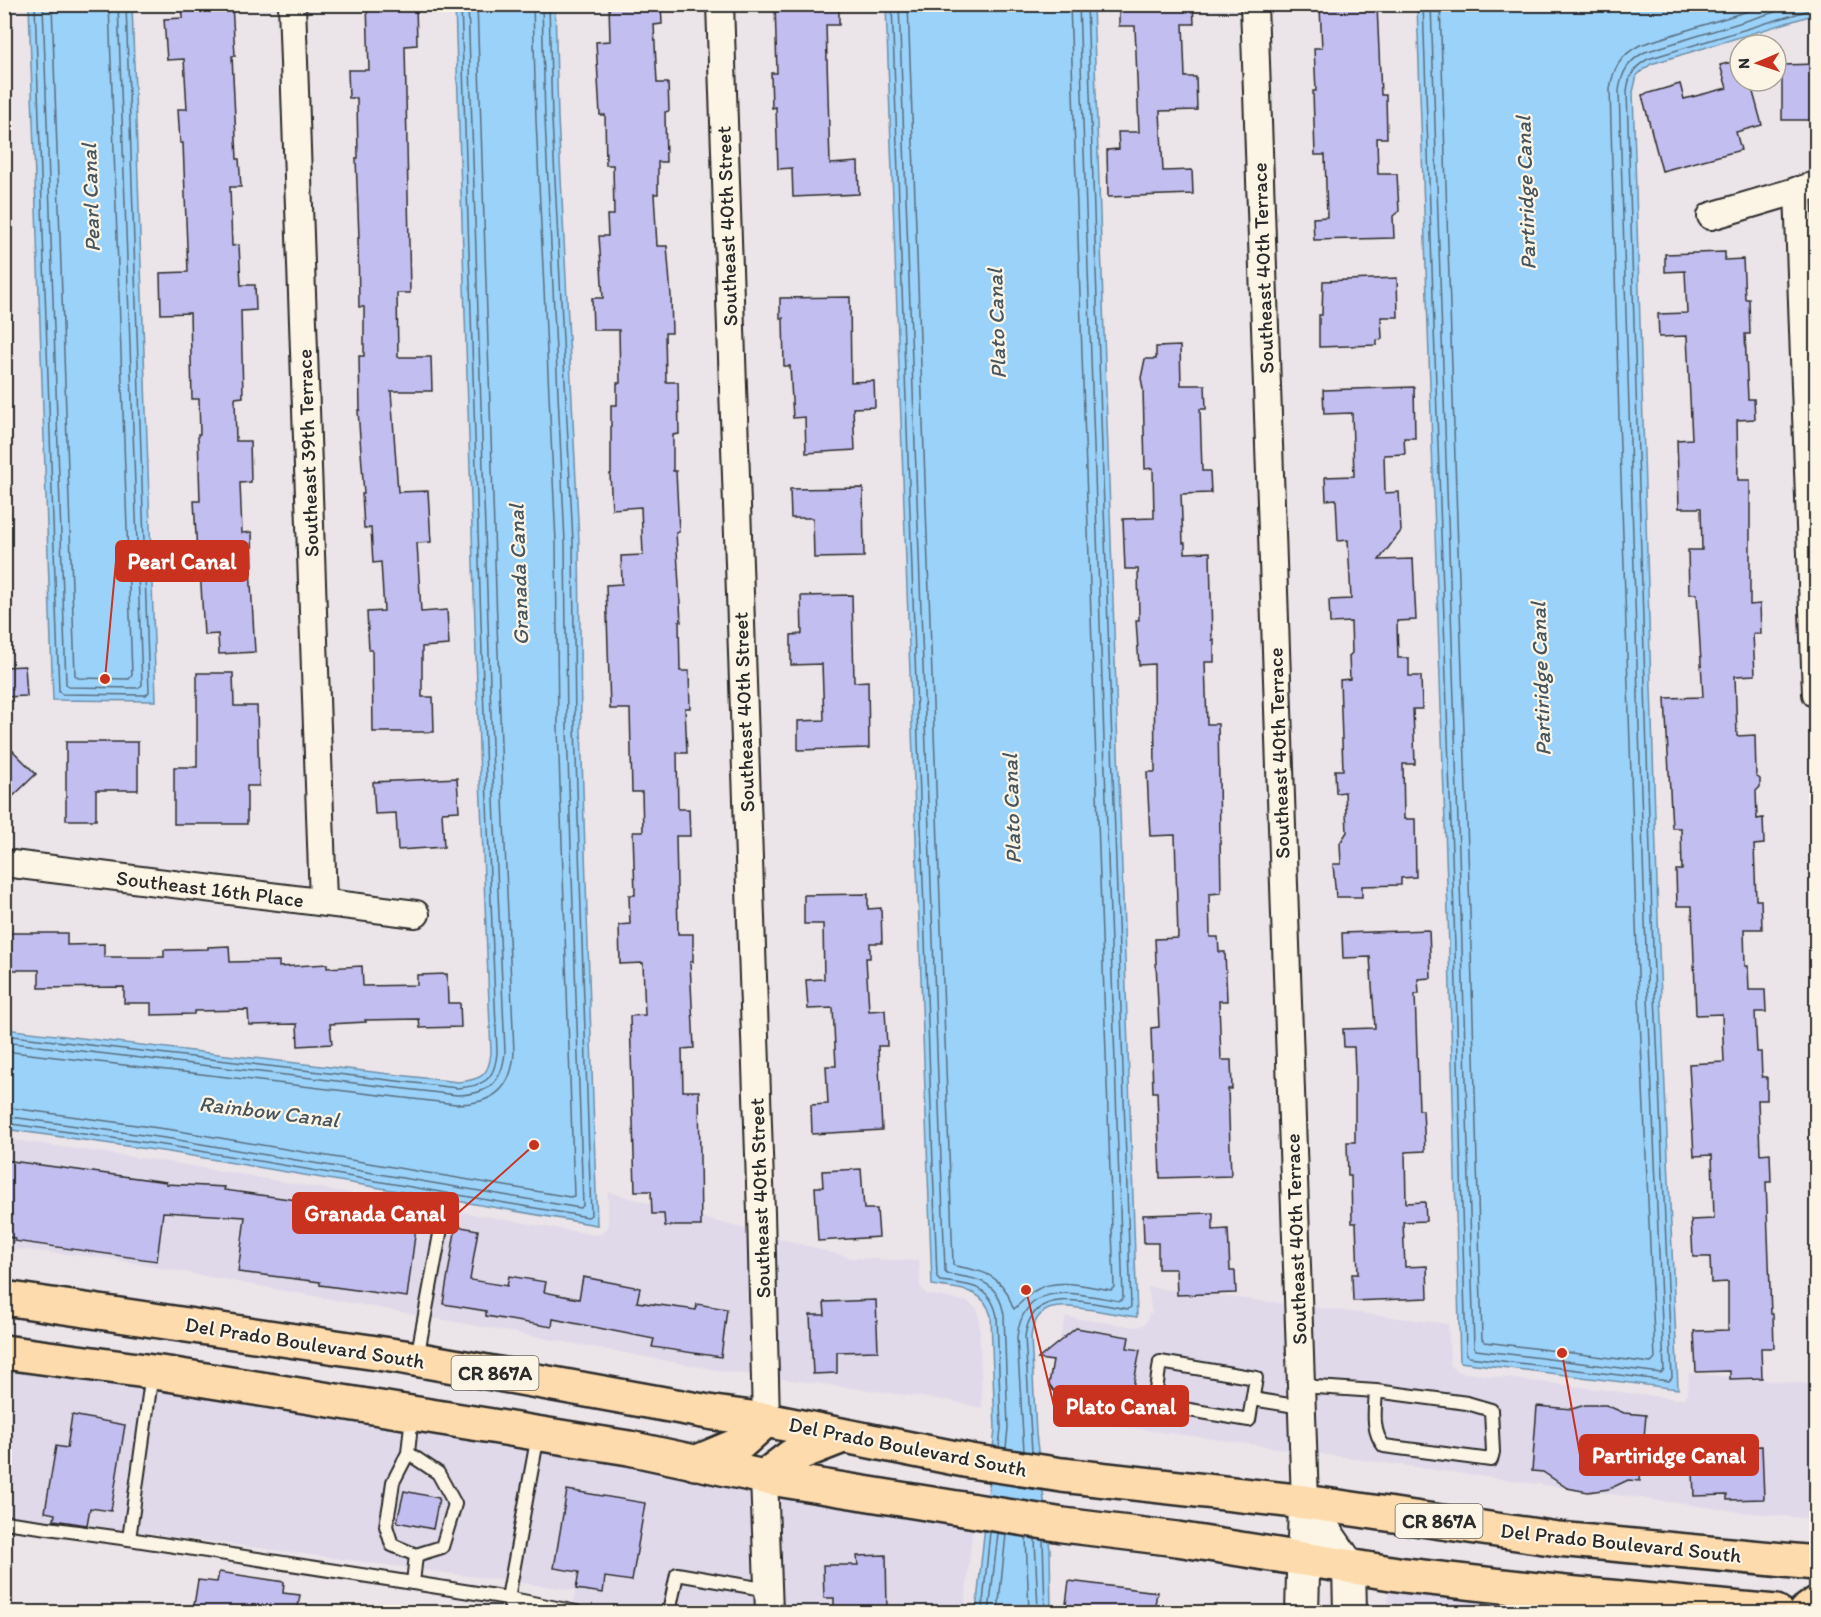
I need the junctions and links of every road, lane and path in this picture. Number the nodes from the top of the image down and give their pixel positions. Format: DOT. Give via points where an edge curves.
graph roads {
  1 [pos="292,4"];
  2 [pos="720,4"];
  3 [pos="1254,4"];
  4 [pos="1807,188"];
  5 [pos="1711,216"];
  6 [pos="1816,694"];
  7 [pos="4,863"];
  8 [pos="323,902"];
  9 [pos="416,914"];
  10 [pos="440,1234"];
  11 [pos="4,1298"];
  12 [pos="4,1352"];
  13 [pos="417,1359"];
  14 [pos="152,1372"];
  15 [pos="1376,1391"];
  16 [pos="1301,1397"];
  17 [pos="1252,1399"];
  18 [pos="412,1414"];
  19 [pos="766,1420"];
  20 [pos="538,1434"];
  21 [pos="843,1436"];
  22 [pos="408,1453"];
  23 [pos="695,1463"];
  24 [pos="764,1477"];
  25 [pos="1305,1502"];
  26 [pos="4,1522"];
  27 [pos="129,1539"];
  28 [pos="416,1555"];
  29 [pos="1303,1558"];
  30 [pos="1816,1563"];
  31 [pos="1349,1566"];
  32 [pos="413,1583"];
  33 [pos="508,1598"];
  34 [pos="769,1601"];
  35 [pos="1816,1604"];
  36 [pos="1693,1609"];
  37 [pos="513,1612"];
  38 [pos="576,1612"];
  39 [pos="669,1612"];
  40 [pos="1302,1612"];
  41 [pos="1350,1612"];
  42 [pos="1776,1612"];
  43 [pos="1805,1612"];
  1 -- 8 [label="street, Southeast 39th Terrace"];
  2 -- 19 [label="street, Southeast 40th Street"];
  3 -- 16 [label="street, Southeast 40th Terrace"];
  4 -- 5 [label="street"];
  4 -- 6 [label="street"];
  7 -- 8 [label="street, Southeast 16th Place"];
  8 -- 9 [label="street, Southeast 16th Place"];
  10 -- 13 [label="lane"];
  11 -- 13 [label="main road, Del Prado Boulevard South / CR 867A"];
  12 -- 14 [label="main road, CR 867A"];
  13 -- 19 [label="main road, Del Prado Boulevard South / CR 867A"];
  14 -- 18 [label="main road, CR 867A"];
  14 -- 27 [label="lane"];
  15 -- 15 [label="lane" via="1377,1438 1384,1446 1491,1460 1491,1410"];
  15 -- 16 [label="lane"];
  16 -- 17 [label="lane"];
  16 -- 25 [label="street, Southeast 40th Terrace"];
  17 -- 17 [label="lane" via="1256,1378 1160,1362 1154,1404 1249,1420"];
  18 -- 20 [label="main road, CR 867A"];
  18 -- 22 [label="lane"];
  19 -- 21 [label="main road, Del Prado Boulevard South / CR 867A"];
  19 -- 23 [label="main road" via="738,1445"];
  20 -- 23 [label="main road, CR 867A"];
  20 -- 33 [label="lane"];
  21 -- 24 [label="main road" via="792,1456"];
  21 -- 25 [label="main road, Del Prado Boulevard South / CR 867A" via="983,1464"];
  22 -- 28 [label="lane" via="393,1482 386,1526 392,1545"];
  22 -- 28 [label="lane" via="438,1473 455,1504 442,1547"];
  23 -- 24 [label="main road, CR 867A"];
  24 -- 29 [label="main road, CR 867A" via="1063,1525"];
  24 -- 34 [label="street"];
  25 -- 29 [label="street"];
  25 -- 30 [label="main road, Del Prado Boulevard South / CR 867A" via="1558,1539"];
  25 -- 31 [label="street"];
  26 -- 27 [label="lane"];
  27 -- 32 [label="lane"];
  28 -- 32 [label="lane"];
  29 -- 31 [label="main road, CR 867A"];
  29 -- 40 [label="street"];
  31 -- 36 [label="main road, CR 867A"];
  31 -- 41 [label="street"];
  32 -- 33 [label="lane"];
  33 -- 37 [label="lane"];
  33 -- 38 [label="lane"];
  34 -- 39 [label="lane" via="677,1574"];
  35 -- 43 [label="main road"];
  36 -- 42 [label="main road, CR 867A"];
}
